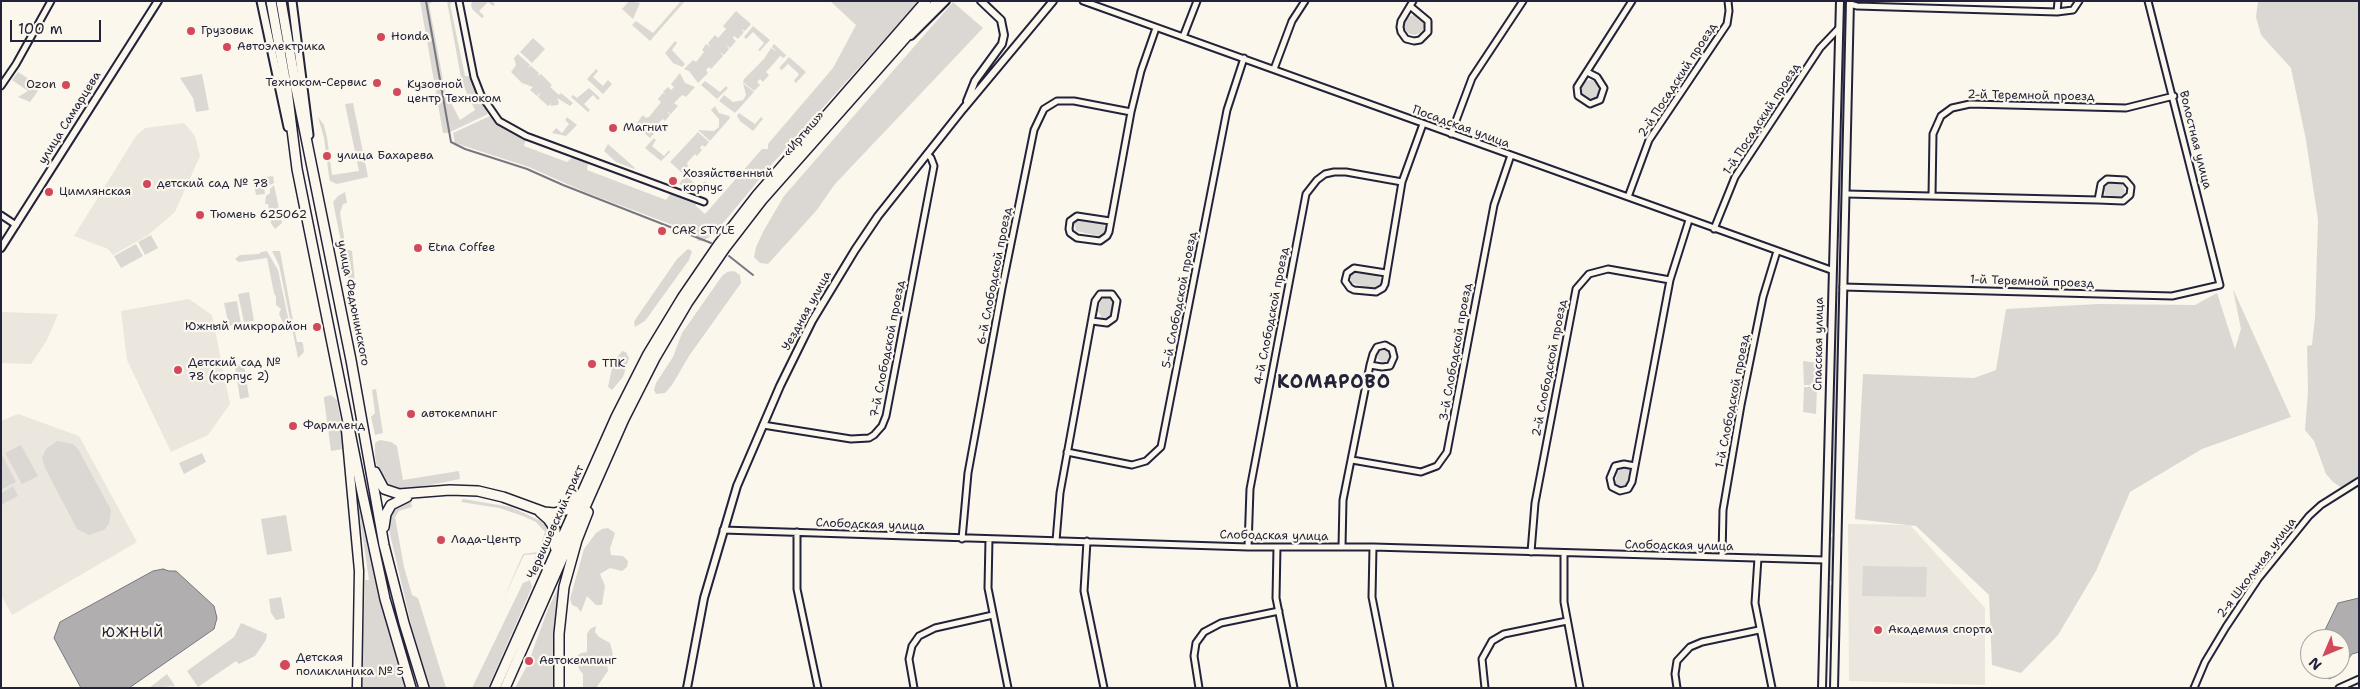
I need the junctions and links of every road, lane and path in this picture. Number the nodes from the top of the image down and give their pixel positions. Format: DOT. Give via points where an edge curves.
graph roads {
  1 [pos="51,1"];
  2 [pos="158,1"];
  3 [pos="261,1"];
  4 [pos="271,1"];
  5 [pos="281,1"];
  6 [pos="292,1"];
  7 [pos="459,1"];
  8 [pos="926,1"];
  9 [pos="938,1"];
  10 [pos="946,1"];
  11 [pos="981,1"];
  12 [pos="1053,1"];
  13 [pos="1083,1"];
  14 [pos="1197,1"];
  15 [pos="1305,1"];
  16 [pos="1523,1"];
  17 [pos="1632,1"];
  18 [pos="1728,1"];
  19 [pos="1840,1"];
  20 [pos="1936,1"];
  21 [pos="2058,1"];
  22 [pos="2080,1"];
  23 [pos="2148,1"];
  24 [pos="1850,3"];
  25 [pos="1412,4"];
  26 [pos="1935,8"];
  27 [pos="2057,12"];
  28 [pos="1156,28"];
  29 [pos="1839,28"];
  30 [pos="1183,37"];
  31 [pos="899,46"];
  32 [pos="1244,58"];
  33 [pos="1274,69"];
  34 [pos="1587,72"];
  35 [pos="1,86"];
  36 [pos="2174,96"];
  37 [pos="963,109"];
  38 [pos="1131,112"];
  39 [pos="1423,124"];
  40 [pos="1451,134"];
  41 [pos="927,154"];
  42 [pos="1511,155"];
  43 [pos="297,166"];
  44 [pos="314,167"];
  45 [pos="1402,182"];
  46 [pos="1846,194"];
  47 [pos="1932,196"];
  48 [pos="1628,197"];
  49 [pos="2098,200"];
  50 [pos="704,202"];
  51 [pos="1,215"];
  52 [pos="1689,220"];
  53 [pos="1110,221"];
  54 [pos="16,224"];
  55 [pos="1714,229"];
  56 [pos="1,248"];
  57 [pos="1777,251"];
  58 [pos="1831,270"];
  59 [pos="1386,273"];
  60 [pos="1670,280"];
  61 [pos="2220,285"];
  62 [pos="1843,287"];
  63 [pos="1092,321"];
  64 [pos="1370,365"];
  65 [pos="641,367"];
  66 [pos="636,394"];
  67 [pos="343,398"];
  68 [pos="763,424"];
  69 [pos="365,444"];
  70 [pos="1067,452"];
  71 [pos="1352,460"];
  72 [pos="1635,466"];
  73 [pos="2359,481"];
  74 [pos="421,493"];
  75 [pos="536,510"];
  76 [pos="723,530"];
  77 [pos="797,532"];
  78 [pos="962,538"];
  79 [pos="990,539"];
  80 [pos="1056,541"];
  81 [pos="1087,541"];
  82 [pos="384,545"];
  83 [pos="1248,546"];
  84 [pos="1277,547"];
  85 [pos="1342,547"];
  86 [pos="1373,547"];
  87 [pos="1531,552"];
  88 [pos="1564,554"];
  89 [pos="1722,557"];
  90 [pos="1758,558"];
  91 [pos="1825,560"];
  92 [pos="550,567"];
  93 [pos="1279,611"];
  94 [pos="993,615"];
  95 [pos="1567,621"];
  96 [pos="1760,630"];
  97 [pos="1823,643"];
  98 [pos="1835,643"];
  99 [pos="2359,678"];
  100 [pos="357,688"];
  101 [pos="411,688"];
  102 [pos="424,688"];
  103 [pos="495,688"];
  104 [pos="505,688"];
  105 [pos="559,688"];
  106 [pos="687,688"];
  107 [pos="818,688"];
  108 [pos="914,688"];
  109 [pos="1008,688"];
  110 [pos="1104,688"];
  111 [pos="1199,688"];
  112 [pos="1294,688"];
  113 [pos="1390,688"];
  114 [pos="1485,688"];
  115 [pos="1580,688"];
  116 [pos="1677,688"];
  117 [pos="1772,688"];
  118 [pos="1822,688"];
  119 [pos="1834,688"];
  120 [pos="2194,688"];
  121 [pos="2339,688"];
  1 -- 35 [label="street"];
  2 -- 54 [label="street, улица Самарцева"];
  3 -- 43 [label="main road"];
  4 -- 43 [label="highway"];
  5 -- 44 [label="highway, улица Федюнинского"];
  6 -- 44 [label="main road, улица Федюнинского"];
  7 -- 50 [label="street" via="474,77 481,95 499,121 526,136"];
  8 -- 65 [label="highway, «Иртыш»" via="735,222 682,298"];
  9 -- 31 [label="highway, «Иртыш»"];
  10 -- 31 [label="street"];
  11 -- 37 [label="street" via="1001,20 1004,35 1002,44 975,81"];
  12 -- 37 [label="street, Уездная улица"];
  13 -- 28 [label="street, Посадская улица"];
  14 -- 30 [label="street"];
  15 -- 33 [label="street" via="1292,21"];
  16 -- 40 [label="street" via="1472,78"];
  17 -- 34 [label="street"];
  18 -- 48 [label="street, 2-й Посадский проезд" via="1727,24 1650,140"];
  19 -- 29 [label="street, Спасская улица"];
  20 -- 26 [label="street"];
  21 -- 27 [label="street"];
  22 -- 27 [label="street" via="2073,10"];
  23 -- 36 [label="street, Волостная улица"];
  24 -- 26 [label="street"];
  24 -- 46 [label="street, Спасская улица"];
  25 -- 25 [label="street" via="1401,21 1401,32 1409,40 1420,40 1428,32 1428,21"];
  26 -- 27 [label="street"];
  28 -- 30 [label="street, Посадская улица"];
  28 -- 38 [label="street"];
  29 -- 55 [label="street, 1-й Посадский проезд" via="1820,48 1735,177"];
  29 -- 58 [label="street, Спасская улица"];
  30 -- 32 [label="street, Посадская улица"];
  31 -- 66 [label="highway, «Иртыш»" via="762,200 725,248 678,318"];
  32 -- 33 [label="street, Посадская улица"];
  32 -- 70 [label="street, 5-й Слободской проезд" via="1227,110 1161,447 1146,461 1132,465"];
  33 -- 39 [label="street, Посадская улица"];
  34 -- 34 [label="street" via="1597,77 1604,88 1600,100 1590,104 1581,100 1576,92"];
  36 -- 47 [label="street, 2-й Теремной проезд" via="2126,108 1970,104 1952,108 1938,122 1933,134"];
  36 -- 61 [label="street, Волостная улица"];
  37 -- 41 [label="street, Уездная улица"];
  38 -- 53 [label="street"];
  38 -- 78 [label="street, 6-й Слободской проезд" via="1057,101 1044,110 1034,130 968,472"];
  39 -- 40 [label="street, Посадская улица"];
  39 -- 45 [label="street"];
  40 -- 42 [label="street, Посадская улица"];
  41 -- 68 [label="street, Уездная улица" via="878,216 834,284 794,356"];
  41 -- 68 [label="street, 7-й Слободской проезд" via="934,166 882,426 874,435 851,440"];
  42 -- 48 [label="street, Посадская улица"];
  42 -- 71 [label="street, 3-й Слободской проезд" via="1494,204 1447,452 1437,466 1421,472"];
  43 -- 67 [label="highway"];
  44 -- 69 [label="highway, улица Федюнинского"];
  45 -- 59 [label="street"];
  45 -- 83 [label="street, 4-й Слободской проезд" via="1334,172 1317,180 1306,194 1250,489"];
  46 -- 47 [label="street"];
  46 -- 62 [label="street, Спасская улица"];
  47 -- 49 [label="street"];
  48 -- 52 [label="street, Посадская улица"];
  49 -- 49 [label="street" via="2101,184 2107,179 2126,180 2131,187 2130,196 2123,201"];
  51 -- 54 [label="street"];
  52 -- 55 [label="street, Посадская улица"];
  52 -- 60 [label="street"];
  53 -- 53 [label="street" via="1107,236 1100,241 1078,238 1069,229 1070,221 1077,216"];
  54 -- 56 [label="street, улица Самарцева"];
  55 -- 57 [label="street, Посадская улица"];
  57 -- 58 [label="street, Посадская улица"];
  57 -- 89 [label="street, 1-й Слободской проезд" via="1763,297 1741,405 1723,510"];
  58 -- 91 [label="street, Спасская улица"];
  59 -- 59 [label="street" via="1383,288 1376,292 1354,290 1346,281 1347,273 1354,268"];
  60 -- 72 [label="street"];
  60 -- 87 [label="street, 2-й Слободской проезд" via="1608,269 1589,274 1576,289 1535,503"];
  61 -- 62 [label="street, 1-й Теремной проезд" via="2172,296"];
  62 -- 98 [label="street, Спасская улица"];
  63 -- 63 [label="street" via="1097,297 1104,292 1112,294 1117,301 1114,318 1108,323"];
  63 -- 70 [label="street"];
  64 -- 64 [label="street" via="1390,366 1394,357 1392,349 1385,345 1377,346"];
  64 -- 71 [label="street"];
  65 -- 75 [label="highway" via="609,422 571,506 559,513"];
  65 -- 92 [label="highway, Червишевский тракт"];
  66 -- 104 [label="highway, Червишевский тракт"];
  66 -- 105 [label="highway" via="577,540 567,573 560,616"];
  67 -- 100 [label="main road" via="359,571"];
  67 -- 101 [label="highway" via="385,599"];
  68 -- 76 [label="street, Уездная улица"];
  69 -- 74 [label="highway" via="384,489 399,494"];
  69 -- 82 [label="highway"];
  70 -- 80 [label="street"];
  71 -- 85 [label="street" via="1343,500"];
  72 -- 72 [label="street" via="1616,466 1611,473 1612,486 1620,491 1628,489"];
  73 -- 120 [label="street, 2-я Школьная улица" via="2309,516 2258,580 2226,627"];
  74 -- 75 [label="highway" via="478,491"];
  74 -- 82 [label="highway" via="400,499 388,509"];
  75 -- 92 [label="highway" via="551,522 556,533"];
  76 -- 77 [label="street, Слободская улица"];
  76 -- 106 [label="street, Уездная улица" via="698,624"];
  77 -- 78 [label="street, Слободская улица"];
  77 -- 107 [label="street" via="797,589"];
  78 -- 79 [label="street, Слободская улица"];
  79 -- 80 [label="street, Слободская улица"];
  79 -- 94 [label="street" via="988,588"];
  80 -- 81 [label="street, Слободская улица"];
  81 -- 83 [label="street, Слободская улица"];
  81 -- 110 [label="street" via="1084,591"];
  82 -- 102 [label="highway"];
  83 -- 84 [label="street, Слободская улица"];
  84 -- 85 [label="street, Слободская улица"];
  84 -- 93 [label="street" via="1276,598"];
  85 -- 86 [label="street, Слободская улица"];
  86 -- 87 [label="street, Слободская улица"];
  86 -- 113 [label="street" via="1372,597"];
  87 -- 88 [label="street, Слободская улица"];
  88 -- 89 [label="street, Слободская улица"];
  88 -- 95 [label="street"];
  89 -- 90 [label="street, Слободская улица"];
  90 -- 91 [label="street, Слободская улица"];
  90 -- 96 [label="street" via="1755,603"];
  91 -- 97 [label="street, Спасская улица"];
  92 -- 103 [label="highway, Червишевский тракт"];
  93 -- 111 [label="street" via="1221,623 1204,632 1196,643 1194,656"];
  93 -- 112 [label="street"];
  94 -- 108 [label="street" via="935,628 920,636 912,646 909,659"];
  94 -- 109 [label="street"];
  95 -- 114 [label="street" via="1504,634 1492,641 1482,659"];
  95 -- 115 [label="street"];
  96 -- 116 [label="street" via="1690,646 1680,656 1676,668"];
  96 -- 117 [label="street"];
  97 -- 98 [label="street"];
  97 -- 118 [label="street, Спасская улица"];
  98 -- 119 [label="street, Спасская улица"];
  99 -- 121 [label="street"];
}
